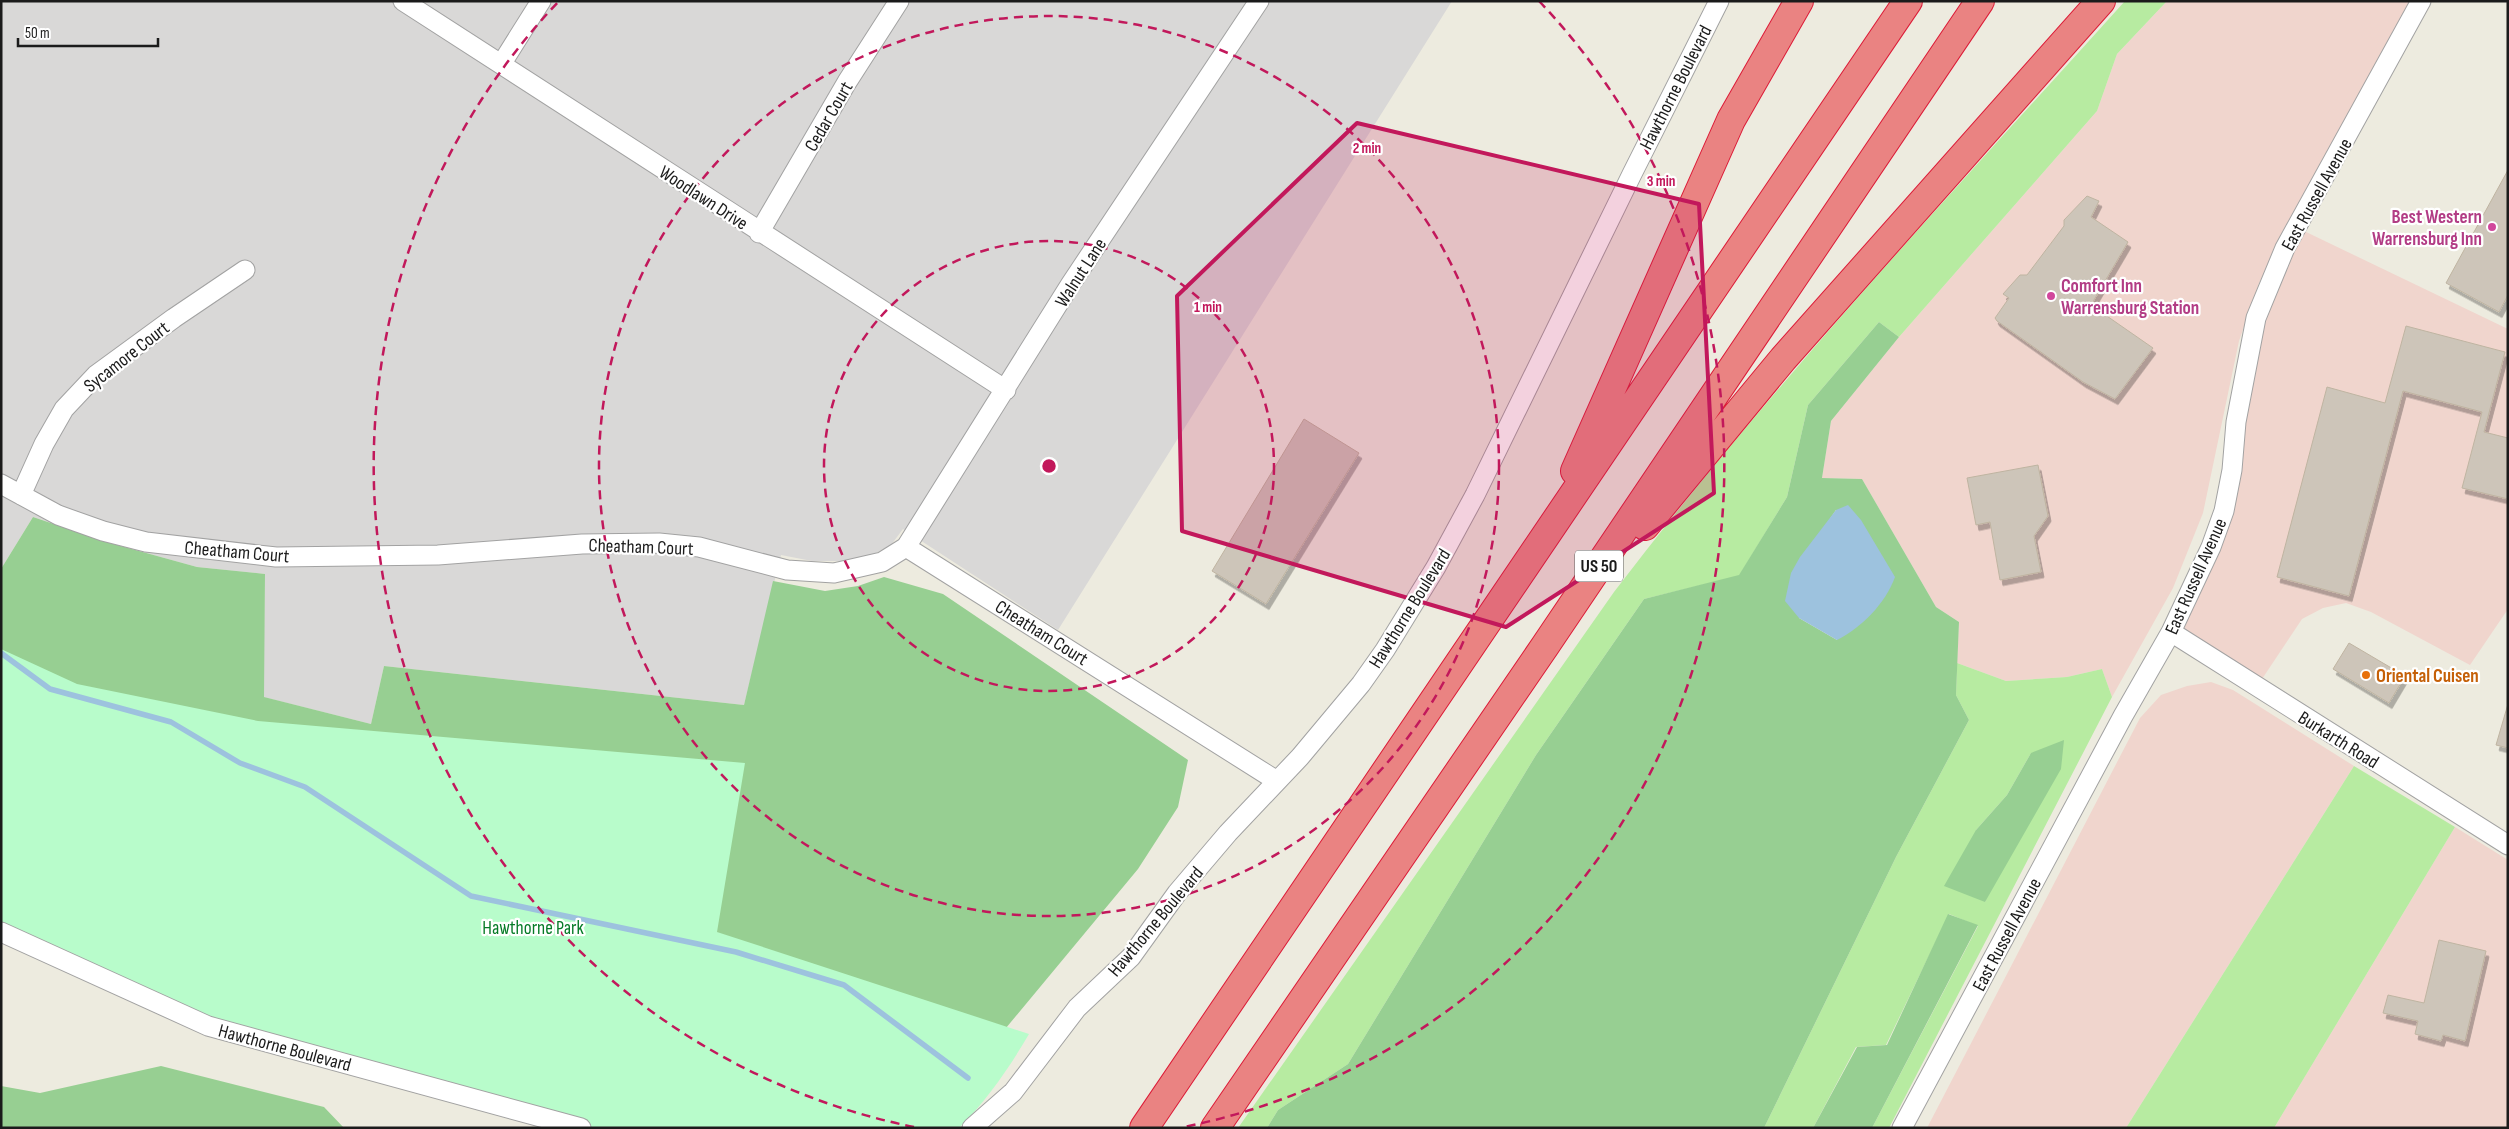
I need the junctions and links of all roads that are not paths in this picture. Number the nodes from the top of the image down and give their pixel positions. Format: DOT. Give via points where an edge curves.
graph roads {
  1 [pos="403,1"];
  2 [pos="540,1"];
  3 [pos="899,1"];
  4 [pos="1259,1"];
  5 [pos="1719,1"];
  6 [pos="1799,1"];
  7 [pos="1908,1"];
  8 [pos="1980,1"];
  9 [pos="2101,1"];
  10 [pos="2421,1"];
  11 [pos="502,63"];
  12 [pos="760,233"];
  13 [pos="245,270"];
  14 [pos="1006,390"];
  15 [pos="1,484"];
  16 [pos="21,495"];
  17 [pos="1552,527"];
  18 [pos="906,546"];
  19 [pos="2171,632"];
  20 [pos="1545,646"];
  21 [pos="1277,781"];
  22 [pos="2508,845"];
  23 [pos="1,932"];
  24 [pos="581,1128"];
  25 [pos="972,1128"];
  26 [pos="1144,1128"];
  27 [pos="1215,1128"];
  28 [pos="1902,1128"];
  1 -- 11 [label="street, Woodlawn Drive"];
  2 -- 11 [label="street"];
  3 -- 12 [label="street, Cedar Court" via="847,82"];
  4 -- 14 [label="street, Walnut Lane" via="1070,285"];
  5 -- 21 [label="street, Hawthorne Boulevard" via="1475,496 1436,567 1361,684"];
  6 -- 17 [label="highway" via="1731,120"];
  7 -- 17 [label="highway"];
  8 -- 20 [label="highway, US 50"];
  9 -- 20 [label="highway" via="1783,359"];
  10 -- 19 [label="street, East Russell Avenue" via="2285,248 2256,318 2236,422 2224,511 2211,547"];
  11 -- 12 [label="street, Woodlawn Drive" via="549,97"];
  12 -- 14 [label="street, Woodlawn Drive"];
  13 -- 16 [label="street, Sycamore Court" via="96,376 64,409"];
  14 -- 18 [label="street, Walnut Lane"];
  15 -- 16 [label="street, Cheatham Court"];
  16 -- 18 [label="street, Cheatham Court" via="58,515 146,542 276,557 438,555 582,544 659,543 700,547 787,570 834,573 882,562"];
  17 -- 26 [label="highway"];
  18 -- 21 [label="street, Cheatham Court"];
  19 -- 22 [label="street, Burkarth Road"];
  19 -- 28 [label="street, East Russell Avenue"];
  20 -- 27 [label="highway, US 50"];
  21 -- 25 [label="street, Hawthorne Boulevard" via="1177,893 1130,957 1077,1008 1013,1092"];
  23 -- 24 [label="street, Hawthorne Boulevard" via="208,1026"];
}
